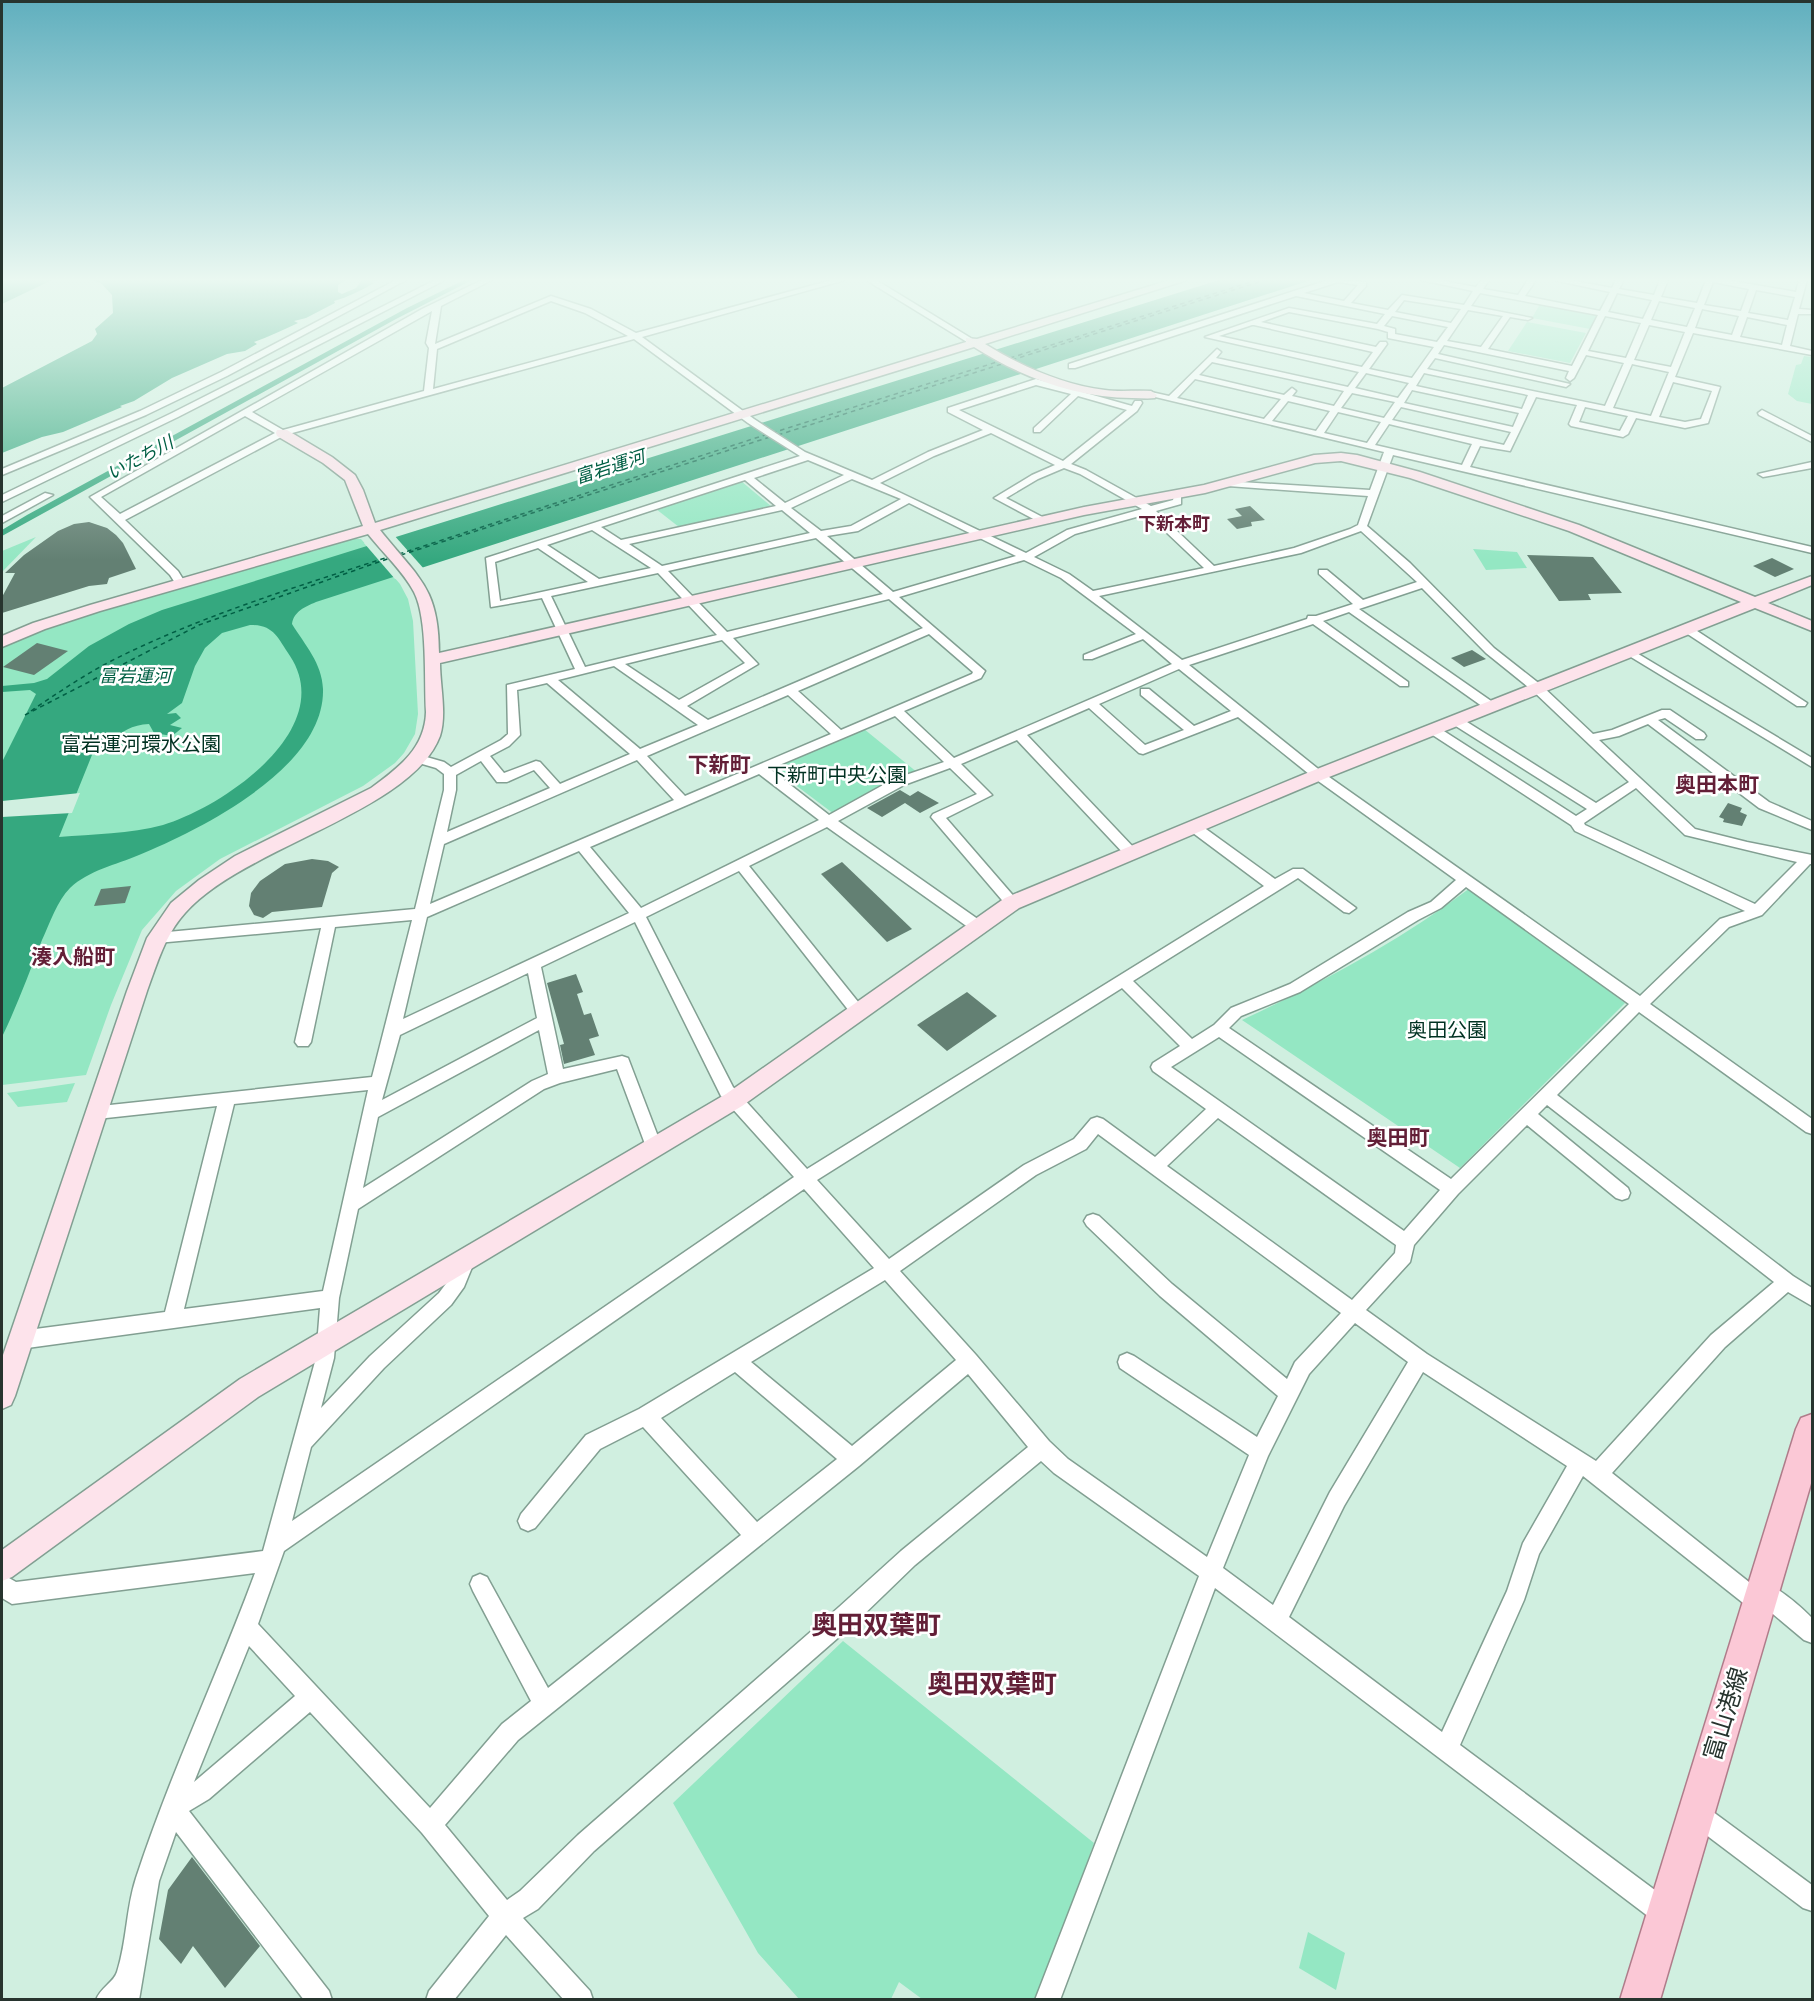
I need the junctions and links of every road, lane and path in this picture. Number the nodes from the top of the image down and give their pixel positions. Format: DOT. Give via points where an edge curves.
graph roads {
  1 [pos="225,373"];
  2 [pos="257,373"];
  3 [pos="314,373"];
  4 [pos="430,373"];
  5 [pos="497,373"];
  6 [pos="686,373"];
  7 [pos="882,373"];
  8 [pos="1038,373"];
  9 [pos="1196,373"];
  10 [pos="1216,373"];
  11 [pos="1251,373"];
  12 [pos="1260,373"];
  13 [pos="1307,373"];
  14 [pos="1317,373"];
  15 [pos="1363,373"];
  16 [pos="1374,373"];
  17 [pos="1419,373"];
  18 [pos="1437,373"];
  19 [pos="1515,373"];
  20 [pos="1572,373"];
  21 [pos="1623,373"];
  22 [pos="1667,373"];
  23 [pos="1672,375"];
  24 [pos="1193,376"];
  25 [pos="1412,384"];
  26 [pos="1566,384"];
  27 [pos="1351,390"];
  28 [pos="428,392"];
  29 [pos="1076,394"];
  30 [pos="1151,394"];
  31 [pos="1533,394"];
  32 [pos="1134,395"];
  33 [pos="1232,395"];
  34 [pos="1286,398"];
  35 [pos="1172,399"];
  36 [pos="1559,399"];
  37 [pos="1400,402"];
  38 [pos="1582,404"];
  39 [pos="1134,409"];
  40 [pos="1336,410"];
  41 [pos="1608,410"];
  42 [pos="245,412"];
  43 [pos="1525,412"];
  44 [pos="1762,413"];
  45 [pos="1633,415"];
  46 [pos="745,416"];
  47 [pos="1654,419"];
  48 [pos="1387,421"];
  49 [pos="122,422"];
  50 [pos="1267,422"];
  51 [pos="992,429"];
  52 [pos="1036,430"];
  53 [pos="1516,430"];
  54 [pos="282,433"];
  55 [pos="1318,434"];
  56 [pos="1812,439"];
  57 [pos="1477,442"];
  58 [pos="1370,446"];
  59 [pos="1390,451"];
  60 [pos="802,454"];
  61 [pos="1064,465"];
  62 [pos="1812,465"];
  63 [pos="1383,466"];
  64 [pos="61,468"];
  65 [pos="1465,468"];
  66 [pos="2,472"];
  67 [pos="1763,474"];
  68 [pos="850,476"];
  69 [pos="747,477"];
  70 [pos="1228,483"];
  71 [pos="872,484"];
  72 [pos="1374,493"];
  73 [pos="48,495"];
  74 [pos="2,499"];
  75 [pos="909,499"];
  76 [pos="1145,506"];
  77 [pos="784,507"];
  78 [pos="119,519"];
  79 [pos="2,520"];
  80 [pos="1045,521"];
  81 [pos="594,527"];
  82 [pos="1362,527"];
  83 [pos="372,529"];
  84 [pos="817,535"];
  85 [pos="985,535"];
  86 [pos="621,543"];
  87 [pos="539,544"];
  88 [pos="1812,550"];
  89 [pos="1027,556"];
  90 [pos="854,564"];
  91 [pos="1210,568"];
  92 [pos="660,569"];
  93 [pos="1323,572"];
  94 [pos="1812,580"];
  95 [pos="179,581"];
  96 [pos="597,583"];
  97 [pos="1423,584"];
  98 [pos="1091,595"];
  99 [pos="546,596"];
  100 [pos="890,596"];
  101 [pos="693,602"];
  102 [pos="1755,602"];
  103 [pos="1354,605"];
  104 [pos="1312,618"];
  105 [pos="1812,626"];
  106 [pos="931,629"];
  107 [pos="1687,629"];
  108 [pos="562,632"];
  109 [pos="2,634"];
  110 [pos="726,635"];
  111 [pos="1144,635"];
  112 [pos="2,642"];
  113 [pos="1630,652"];
  114 [pos="1089,657"];
  115 [pos="432,660"];
  116 [pos="615,662"];
  117 [pos="1181,664"];
  118 [pos="581,670"];
  119 [pos="548,678"];
  120 [pos="1404,684"];
  121 [pos="1537,688"];
  122 [pos="790,690"];
  123 [pos="1145,692"];
  124 [pos="1090,703"];
  125 [pos="1801,703"];
  126 [pos="679,705"];
  127 [pos="1490,706"];
  128 [pos="897,711"];
  129 [pos="1240,712"];
  130 [pos="1455,720"];
  131 [pos="1650,720"];
  132 [pos="708,726"];
  133 [pos="1432,729"];
  134 [pos="1193,731"];
  135 [pos="1019,734"];
  136 [pos="839,735"];
  137 [pos="1700,736"];
  138 [pos="1590,738"];
  139 [pos="639,755"];
  140 [pos="482,756"];
  141 [pos="416,758"];
  142 [pos="953,763"];
  143 [pos="1812,764"];
  144 [pos="761,769"];
  145 [pos="450,773"];
  146 [pos="1318,774"];
  147 [pos="1637,782"];
  148 [pos="559,790"];
  149 [pos="684,803"];
  150 [pos="1596,810"];
  151 [pos="828,821"];
  152 [pos="1576,822"];
  153 [pos="1812,826"];
  154 [pos="1194,827"];
  155 [pos="436,842"];
  156 [pos="582,846"];
  157 [pos="1131,853"];
  158 [pos="1810,859"];
  159 [pos="741,865"];
  160 [pos="1467,879"];
  161 [pos="1274,886"];
  162 [pos="1012,903"];
  163 [pos="1349,908"];
  164 [pos="1757,911"];
  165 [pos="420,914"];
  166 [pos="638,914"];
  167 [pos="329,922"];
  168 [pos="977,926"];
  169 [pos="157,938"];
  170 [pos="533,964"];
  171 [pos="1123,980"];
  172 [pos="1640,1004"];
  173 [pos="858,1012"];
  174 [pos="544,1021"];
  175 [pos="1219,1029"];
  176 [pos="393,1031"];
  177 [pos="303,1042"];
  178 [pos="1191,1047"];
  179 [pos="556,1077"];
  180 [pos="378,1083"];
  181 [pos="1546,1095"];
  182 [pos="227,1099"];
  183 [pos="734,1100"];
  184 [pos="1218,1108"];
  185 [pos="97,1112"];
  186 [pos="372,1113"];
  187 [pos="1527,1115"];
  188 [pos="1812,1127"];
  189 [pos="654,1147"];
  190 [pos="1155,1167"];
  191 [pos="806,1178"];
  192 [pos="1452,1189"];
  193 [pos="1622,1193"];
  194 [pos="351,1205"];
  195 [pos="1093,1221"];
  196 [pos="1405,1242"];
  197 [pos="466,1260"];
  198 [pos="888,1269"];
  199 [pos="1787,1282"];
  200 [pos="330,1298"];
  201 [pos="1812,1298"];
  202 [pos="1353,1312"];
  203 [pos="172,1320"];
  204 [pos="20,1340"];
  205 [pos="327,1342"];
  206 [pos="1420,1360"];
  207 [pos="735,1361"];
  208 [pos="969,1361"];
  209 [pos="1127,1362"];
  210 [pos="1289,1393"];
  211 [pos="2,1396"];
  212 [pos="646,1416"];
  213 [pos="1812,1429"];
  214 [pos="303,1442"];
  215 [pos="1042,1448"];
  216 [pos="1260,1451"];
  217 [pos="852,1459"];
  218 [pos="1580,1462"];
  219 [pos="1598,1473"];
  220 [pos="528,1521"];
  221 [pos="755,1535"];
  222 [pos="273,1553"];
  223 [pos="2,1567"];
  224 [pos="1211,1572"];
  225 [pos="2,1584"];
  226 [pos="480,1584"];
  227 [pos="1761,1598"];
  228 [pos="1276,1621"];
  229 [pos="246,1627"];
  230 [pos="1812,1632"];
  231 [pos="311,1697"];
  232 [pos="545,1704"];
  233 [pos="1446,1749"];
  234 [pos="172,1808"];
  235 [pos="1697,1814"];
  236 [pos="430,1825"];
  237 [pos="1812,1899"];
  238 [pos="1667,1915"];
  239 [pos="505,1916"];
  240 [pos="127,1990"];
  241 [pos="108,2000"];
  242 [pos="320,2000"];
  243 [pos="438,2000"];
  244 [pos="581,2000"];
  245 [pos="1047,2000"];
  246 [pos="1640,2000"];
  1 -- 49 [label="street"];
  2 -- 64 [label="street"];
  3 -- 42 [label="street"];
  4 -- 28 [label="street"];
  5 -- 28 [label="street"];
  6 -- 46 [label="street"];
  7 -- 46 [label="street"];
  8 -- 32 [label="street" via="1099,393"];
  9 -- 24 [label="street"];
  10 -- 24 [label="street"];
  11 -- 33 [label="street"];
  12 -- 34 [label="street"];
  13 -- 34 [label="street"];
  14 -- 27 [label="street"];
  15 -- 27 [label="street"];
  16 -- 25 [label="street"];
  17 -- 25 [label="street"];
  18 -- 31 [label="street"];
  19 -- 26 [label="street"];
  20 -- 26 [label="street"];
  21 -- 41 [label="street"];
  22 -- 23 [label="street"];
  23 -- 47 [label="street"];
  23 -- 47 [label="street" via="1717,389 1705,421 1685,425"];
  24 -- 35 [label="street"];
  25 -- 37 [label="street"];
  25 -- 43 [label="street"];
  26 -- 36 [label="street"];
  27 -- 37 [label="street"];
  27 -- 40 [label="street"];
  28 -- 54 [label="street"];
  29 -- 39 [label="street"];
  29 -- 51 [label="street" via="1036,382 951,410"];
  29 -- 52 [label="street"];
  30 -- 32 [label="street"];
  30 -- 35 [label="street"];
  31 -- 36 [label="street"];
  31 -- 43 [label="street"];
  32 -- 39 [label="street" via="1138,404"];
  34 -- 40 [label="street"];
  34 -- 50 [label="street"];
  35 -- 50 [label="street" via="1221,406"];
  36 -- 38 [label="street"];
  37 -- 48 [label="street"];
  37 -- 53 [label="street"];
  38 -- 41 [label="street"];
  38 -- 45 [label="street" via="1574,424 1623,434"];
  39 -- 61 [label="street"];
  40 -- 48 [label="street"];
  40 -- 55 [label="street"];
  41 -- 45 [label="street"];
  42 -- 54 [label="street"];
  42 -- 78 [label="street" via="95,497"];
  43 -- 53 [label="street"];
  44 -- 56 [label="street"];
  45 -- 47 [label="street"];
  46 -- 60 [label="street"];
  46 -- 83 [label="street"];
  48 -- 57 [label="street"];
  48 -- 58 [label="street"];
  49 -- 64 [label="street" via="126,425 120,432"];
  49 -- 66 [label="street"];
  50 -- 55 [label="street"];
  51 -- 61 [label="street"];
  51 -- 71 [label="street"];
  53 -- 57 [label="street" via="1506,449"];
  54 -- 78 [label="street"];
  54 -- 83 [label="street" via="348,476"];
  55 -- 58 [label="street"];
  57 -- 65 [label="street"];
  58 -- 59 [label="street"];
  59 -- 63 [label="street"];
  59 -- 65 [label="street"];
  60 -- 68 [label="street"];
  60 -- 69 [label="street"];
  61 -- 76 [label="street"];
  61 -- 80 [label="street" via="999,498"];
  62 -- 67 [label="street"];
  63 -- 70 [label="street" via="1357,459 1325,458"];
  63 -- 72 [label="street"];
  63 -- 102 [label="street" via="1574,528"];
  64 -- 74 [label="street"];
  65 -- 88 [label="street"];
  68 -- 71 [label="street"];
  68 -- 77 [label="street"];
  69 -- 77 [label="street"];
  69 -- 81 [label="street"];
  70 -- 72 [label="street"];
  70 -- 76 [label="street"];
  71 -- 75 [label="street"];
  72 -- 82 [label="street"];
  73 -- 79 [label="street"];
  75 -- 84 [label="street" via="854,529"];
  75 -- 85 [label="street"];
  76 -- 80 [label="street"];
  76 -- 89 [label="street" via="1071,532"];
  76 -- 91 [label="street"];
  77 -- 84 [label="street"];
  77 -- 86 [label="street"];
  78 -- 95 [label="street"];
  80 -- 85 [label="street"];
  81 -- 86 [label="street"];
  81 -- 87 [label="street"];
  82 -- 91 [label="street" via="1297,551"];
  82 -- 97 [label="street" via="1408,565"];
  83 -- 95 [label="street"];
  83 -- 115 [label="street" via="414,580 426,603"];
  84 -- 90 [label="street"];
  84 -- 92 [label="street"];
  85 -- 89 [label="street"];
  85 -- 90 [label="street"];
  86 -- 92 [label="street"];
  87 -- 96 [label="street"];
  87 -- 99 [label="street" via="490,560 495,605"];
  89 -- 98 [label="street"];
  89 -- 100 [label="street"];
  90 -- 100 [label="street"];
  90 -- 101 [label="street"];
  91 -- 98 [label="street"];
  92 -- 96 [label="street"];
  92 -- 101 [label="street"];
  93 -- 103 [label="street"];
  94 -- 102 [label="street"];
  95 -- 109 [label="street" via="67,610"];
  95 -- 112 [label="street" via="65,617"];
  96 -- 99 [label="street"];
  97 -- 103 [label="street"];
  97 -- 121 [label="street" via="1517,674"];
  98 -- 111 [label="street"];
  99 -- 108 [label="street"];
  100 -- 106 [label="street"];
  100 -- 110 [label="street"];
  101 -- 108 [label="street"];
  101 -- 110 [label="street"];
  102 -- 105 [label="street"];
  102 -- 107 [label="street"];
  103 -- 104 [label="street"];
  103 -- 127 [label="street"];
  104 -- 117 [label="street"];
  104 -- 120 [label="street"];
  106 -- 122 [label="street"];
  106 -- 128 [label="street" via="979,671 977,676"];
  107 -- 113 [label="street"];
  107 -- 125 [label="street"];
  108 -- 115 [label="street"];
  108 -- 118 [label="street"];
  110 -- 116 [label="street"];
  110 -- 126 [label="street" via="752,664"];
  111 -- 114 [label="street"];
  111 -- 117 [label="street"];
  113 -- 121 [label="street"];
  113 -- 143 [label="street"];
  115 -- 141 [label="street" via="432,734"];
  116 -- 118 [label="street"];
  116 -- 126 [label="street"];
  117 -- 124 [label="street"];
  117 -- 129 [label="street"];
  118 -- 119 [label="street"];
  119 -- 139 [label="street"];
  119 -- 140 [label="street" via="511,688 514,735"];
  121 -- 127 [label="street"];
  121 -- 138 [label="street"];
  122 -- 132 [label="street"];
  122 -- 136 [label="street"];
  123 -- 134 [label="street"];
  124 -- 134 [label="street" via="1143,750"];
  124 -- 135 [label="street"];
  126 -- 132 [label="street"];
  127 -- 130 [label="street"];
  128 -- 136 [label="street"];
  128 -- 142 [label="street"];
  129 -- 134 [label="street"];
  129 -- 146 [label="street"];
  130 -- 133 [label="street"];
  130 -- 150 [label="street"];
  131 -- 137 [label="street" via="1666,713"];
  131 -- 138 [label="street"];
  131 -- 153 [label="street" via="1764,806"];
  132 -- 139 [label="street"];
  133 -- 146 [label="street"];
  133 -- 152 [label="street"];
  135 -- 142 [label="street"];
  135 -- 157 [label="street"];
  136 -- 144 [label="street"];
  138 -- 147 [label="street"];
  139 -- 148 [label="street"];
  139 -- 149 [label="street"];
  140 -- 145 [label="street"];
  140 -- 148 [label="street" via="502,779 536,765"];
  141 -- 145 [label="street" via="440,765"];
  141 -- 169 [label="street" via="377,792 242,861 207,885 178,908"];
  142 -- 151 [label="street" via="899,782"];
  142 -- 162 [label="street" via="986,795 938,817"];
  144 -- 149 [label="street"];
  144 -- 151 [label="street"];
  145 -- 155 [label="street" via="450,790"];
  146 -- 154 [label="street"];
  146 -- 160 [label="street"];
  147 -- 150 [label="street"];
  147 -- 158 [label="street" via="1690,832"];
  148 -- 155 [label="street"];
  149 -- 156 [label="street"];
  150 -- 152 [label="street"];
  151 -- 159 [label="street"];
  151 -- 168 [label="street"];
  152 -- 164 [label="street" via="1580,828"];
  154 -- 157 [label="street"];
  154 -- 161 [label="street"];
  155 -- 165 [label="street"];
  156 -- 165 [label="street"];
  156 -- 166 [label="street"];
  157 -- 162 [label="street"];
  158 -- 164 [label="street"];
  159 -- 166 [label="street"];
  159 -- 173 [label="street"];
  160 -- 172 [label="street"];
  160 -- 175 [label="street" via="1436,905 1295,988 1236,1012"];
  161 -- 163 [label="street" via="1298,873"];
  161 -- 171 [label="street"];
  162 -- 168 [label="street"];
  164 -- 172 [label="street" via="1738,922 1725,923"];
  165 -- 167 [label="street"];
  165 -- 176 [label="street"];
  166 -- 170 [label="street"];
  166 -- 183 [label="street"];
  167 -- 169 [label="street"];
  167 -- 177 [label="street"];
  168 -- 173 [label="street"];
  169 -- 185 [label="street"];
  170 -- 174 [label="street"];
  170 -- 176 [label="street"];
  171 -- 178 [label="street"];
  171 -- 191 [label="street"];
  172 -- 181 [label="street"];
  172 -- 188 [label="street"];
  173 -- 183 [label="street"];
  174 -- 179 [label="street"];
  174 -- 186 [label="street"];
  175 -- 178 [label="street"];
  175 -- 192 [label="street"];
  176 -- 180 [label="street"];
  178 -- 184 [label="street" via="1159,1067"];
  179 -- 189 [label="street" via="622,1062"];
  179 -- 194 [label="street"];
  180 -- 182 [label="street"];
  180 -- 186 [label="street"];
  181 -- 187 [label="street"];
  181 -- 199 [label="street"];
  182 -- 185 [label="street"];
  182 -- 203 [label="street"];
  183 -- 189 [label="street"];
  183 -- 191 [label="street"];
  184 -- 190 [label="street"];
  184 -- 196 [label="street"];
  185 -- 204 [label="street"];
  186 -- 194 [label="street"];
  187 -- 192 [label="street"];
  187 -- 193 [label="street"];
  189 -- 197 [label="street"];
  190 -- 198 [label="street" via="1097,1124 1080,1144 1030,1170"];
  190 -- 202 [label="street"];
  191 -- 198 [label="street"];
  191 -- 222 [label="street"];
  192 -- 196 [label="street"];
  194 -- 200 [label="street"];
  195 -- 210 [label="street" via="1166,1290"];
  196 -- 202 [label="street" via="1404,1256"];
  197 -- 205 [label="street"];
  197 -- 214 [label="street" via="446,1299 377,1362"];
  198 -- 207 [label="street"];
  198 -- 208 [label="street"];
  199 -- 201 [label="street"];
  199 -- 219 [label="street" via="1718,1341"];
  200 -- 203 [label="street"];
  200 -- 205 [label="street"];
  202 -- 206 [label="street"];
  202 -- 210 [label="street" via="1302,1368"];
  203 -- 204 [label="street"];
  204 -- 211 [label="street"];
  205 -- 214 [label="street"];
  205 -- 223 [label="street" via="249,1388"];
  206 -- 218 [label="street"];
  206 -- 228 [label="street" via="1337,1499"];
  207 -- 212 [label="street"];
  207 -- 217 [label="street"];
  208 -- 215 [label="street"];
  208 -- 217 [label="street"];
  209 -- 216 [label="street"];
  210 -- 216 [label="street"];
  212 -- 220 [label="street" via="593,1442"];
  212 -- 221 [label="street"];
  213 -- 227 [label="main road, 富山港線"];
  214 -- 222 [label="street"];
  215 -- 224 [label="street" via="1061,1466"];
  215 -- 239 [label="street" via="908,1558 586,1843 529,1900"];
  216 -- 224 [label="street"];
  217 -- 221 [label="street"];
  218 -- 219 [label="street"];
  218 -- 233 [label="street" via="1530,1550 1517,1593"];
  219 -- 227 [label="street"];
  221 -- 232 [label="street"];
  222 -- 225 [label="street" via="12,1593"];
  222 -- 229 [label="street"];
  224 -- 228 [label="street"];
  224 -- 245 [label="street"];
  226 -- 232 [label="street"];
  227 -- 230 [label="street" via="1795,1616"];
  227 -- 235 [label="main road, 富山港線"];
  228 -- 233 [label="street"];
  229 -- 231 [label="street"];
  229 -- 234 [label="street"];
  231 -- 234 [label="street" via="201,1791"];
  231 -- 236 [label="street"];
  232 -- 236 [label="street" via="510,1732"];
  233 -- 238 [label="street"];
  234 -- 240 [label="street" via="147,1881"];
  234 -- 242 [label="street"];
  235 -- 237 [label="street"];
  235 -- 238 [label="main road, 富山港線"];
  236 -- 239 [label="street"];
  238 -- 246 [label="main road, 富山港線"];
  239 -- 243 [label="street"];
  239 -- 244 [label="street"];
  240 -- 241 [label="street"];
}
